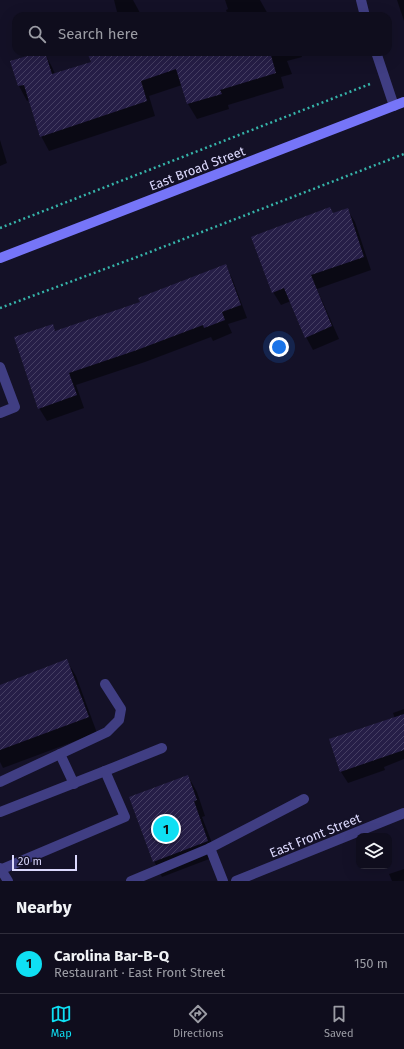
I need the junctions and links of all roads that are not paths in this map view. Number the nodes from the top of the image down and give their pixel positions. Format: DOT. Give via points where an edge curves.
graph roads {
  1 [pos="361,0"];
  2 [pos="364,12"];
  3 [pos="377,56"];
  4 [pos="404,102"];
  5 [pos="394,106"];
  6 [pos="0,258"];
  7 [pos="0,368"];
  8 [pos="0,413"];
  9 [pos="105,684"];
  10 [pos="162,748"];
  11 [pos="60,754"];
  12 [pos="105,771"];
  13 [pos="0,782"];
  14 [pos="74,784"];
  15 [pos="304,799"];
  16 [pos="0,812"];
  17 [pos="404,813"];
  18 [pos="210,848"];
  19 [pos="0,869"];
  20 [pos="144,878"];
  21 [pos="8,881"];
  22 [pos="131,881"];
  23 [pos="223,881"];
  24 [pos="236,881"];
  1 -- 2 [label="street"];
  3 -- 5 [label="street"];
  4 -- 5 [label="main road, East Broad Street"];
  5 -- 6 [label="main road, East Broad Street"];
  7 -- 8 [label="street" via="15,407"];
  9 -- 11 [label="street" via="120,709 119,720 107,732"];
  10 -- 12 [label="street"];
  11 -- 13 [label="street"];
  11 -- 14 [label="street"];
  12 -- 14 [label="street"];
  12 -- 19 [label="street" via="125,817"];
  14 -- 16 [label="street"];
  15 -- 18 [label="street"];
  17 -- 24 [label="street, East Front Street"];
  18 -- 20 [label="street"];
  18 -- 23 [label="street"];
  19 -- 21 [label="street"];
  20 -- 22 [label="street"];
}
